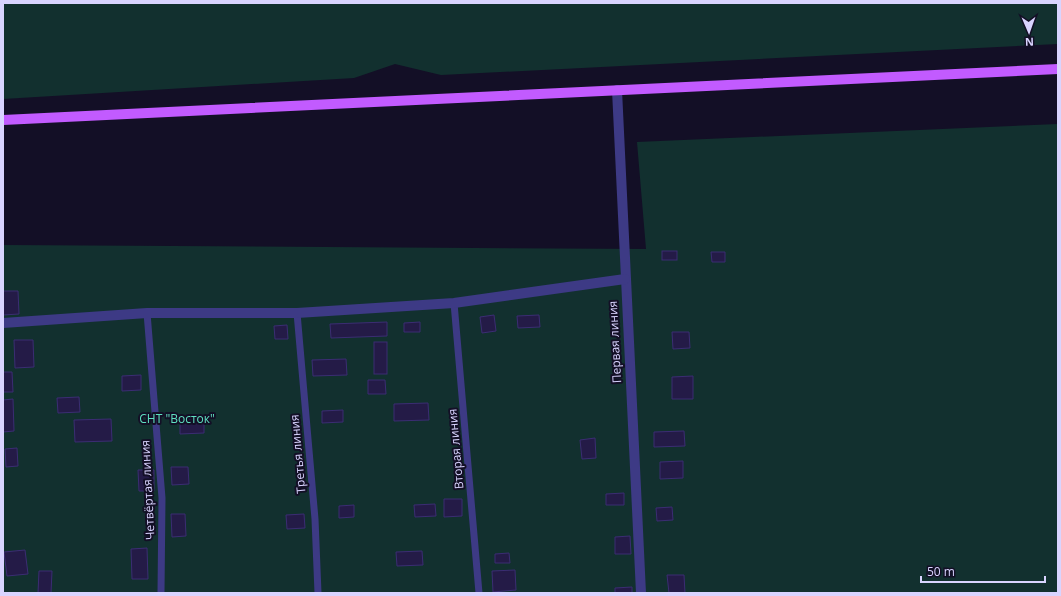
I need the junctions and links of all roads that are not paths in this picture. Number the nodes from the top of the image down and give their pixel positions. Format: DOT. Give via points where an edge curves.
graph roads {
  1 [pos="1058,68"];
  2 [pos="617,90"];
  3 [pos="3,120"];
  4 [pos="625,279"];
  5 [pos="454,303"];
  6 [pos="147,313"];
  7 [pos="297,313"];
  8 [pos="3,323"];
  9 [pos="161,593"];
  10 [pos="318,593"];
  11 [pos="479,593"];
  12 [pos="641,593"];
  1 -- 2 [label="main road"];
  2 -- 3 [label="main road"];
  2 -- 4 [label="street, Первая линия"];
  4 -- 5 [label="street"];
  4 -- 12 [label="street, Первая линия"];
  5 -- 7 [label="street"];
  5 -- 11 [label="lane, Вторая линия"];
  6 -- 7 [label="street"];
  6 -- 8 [label="street"];
  6 -- 9 [label="lane, Четвёртая линия" via="162,498"];
  7 -- 10 [label="lane, Третья линия" via="315,519"];
}
